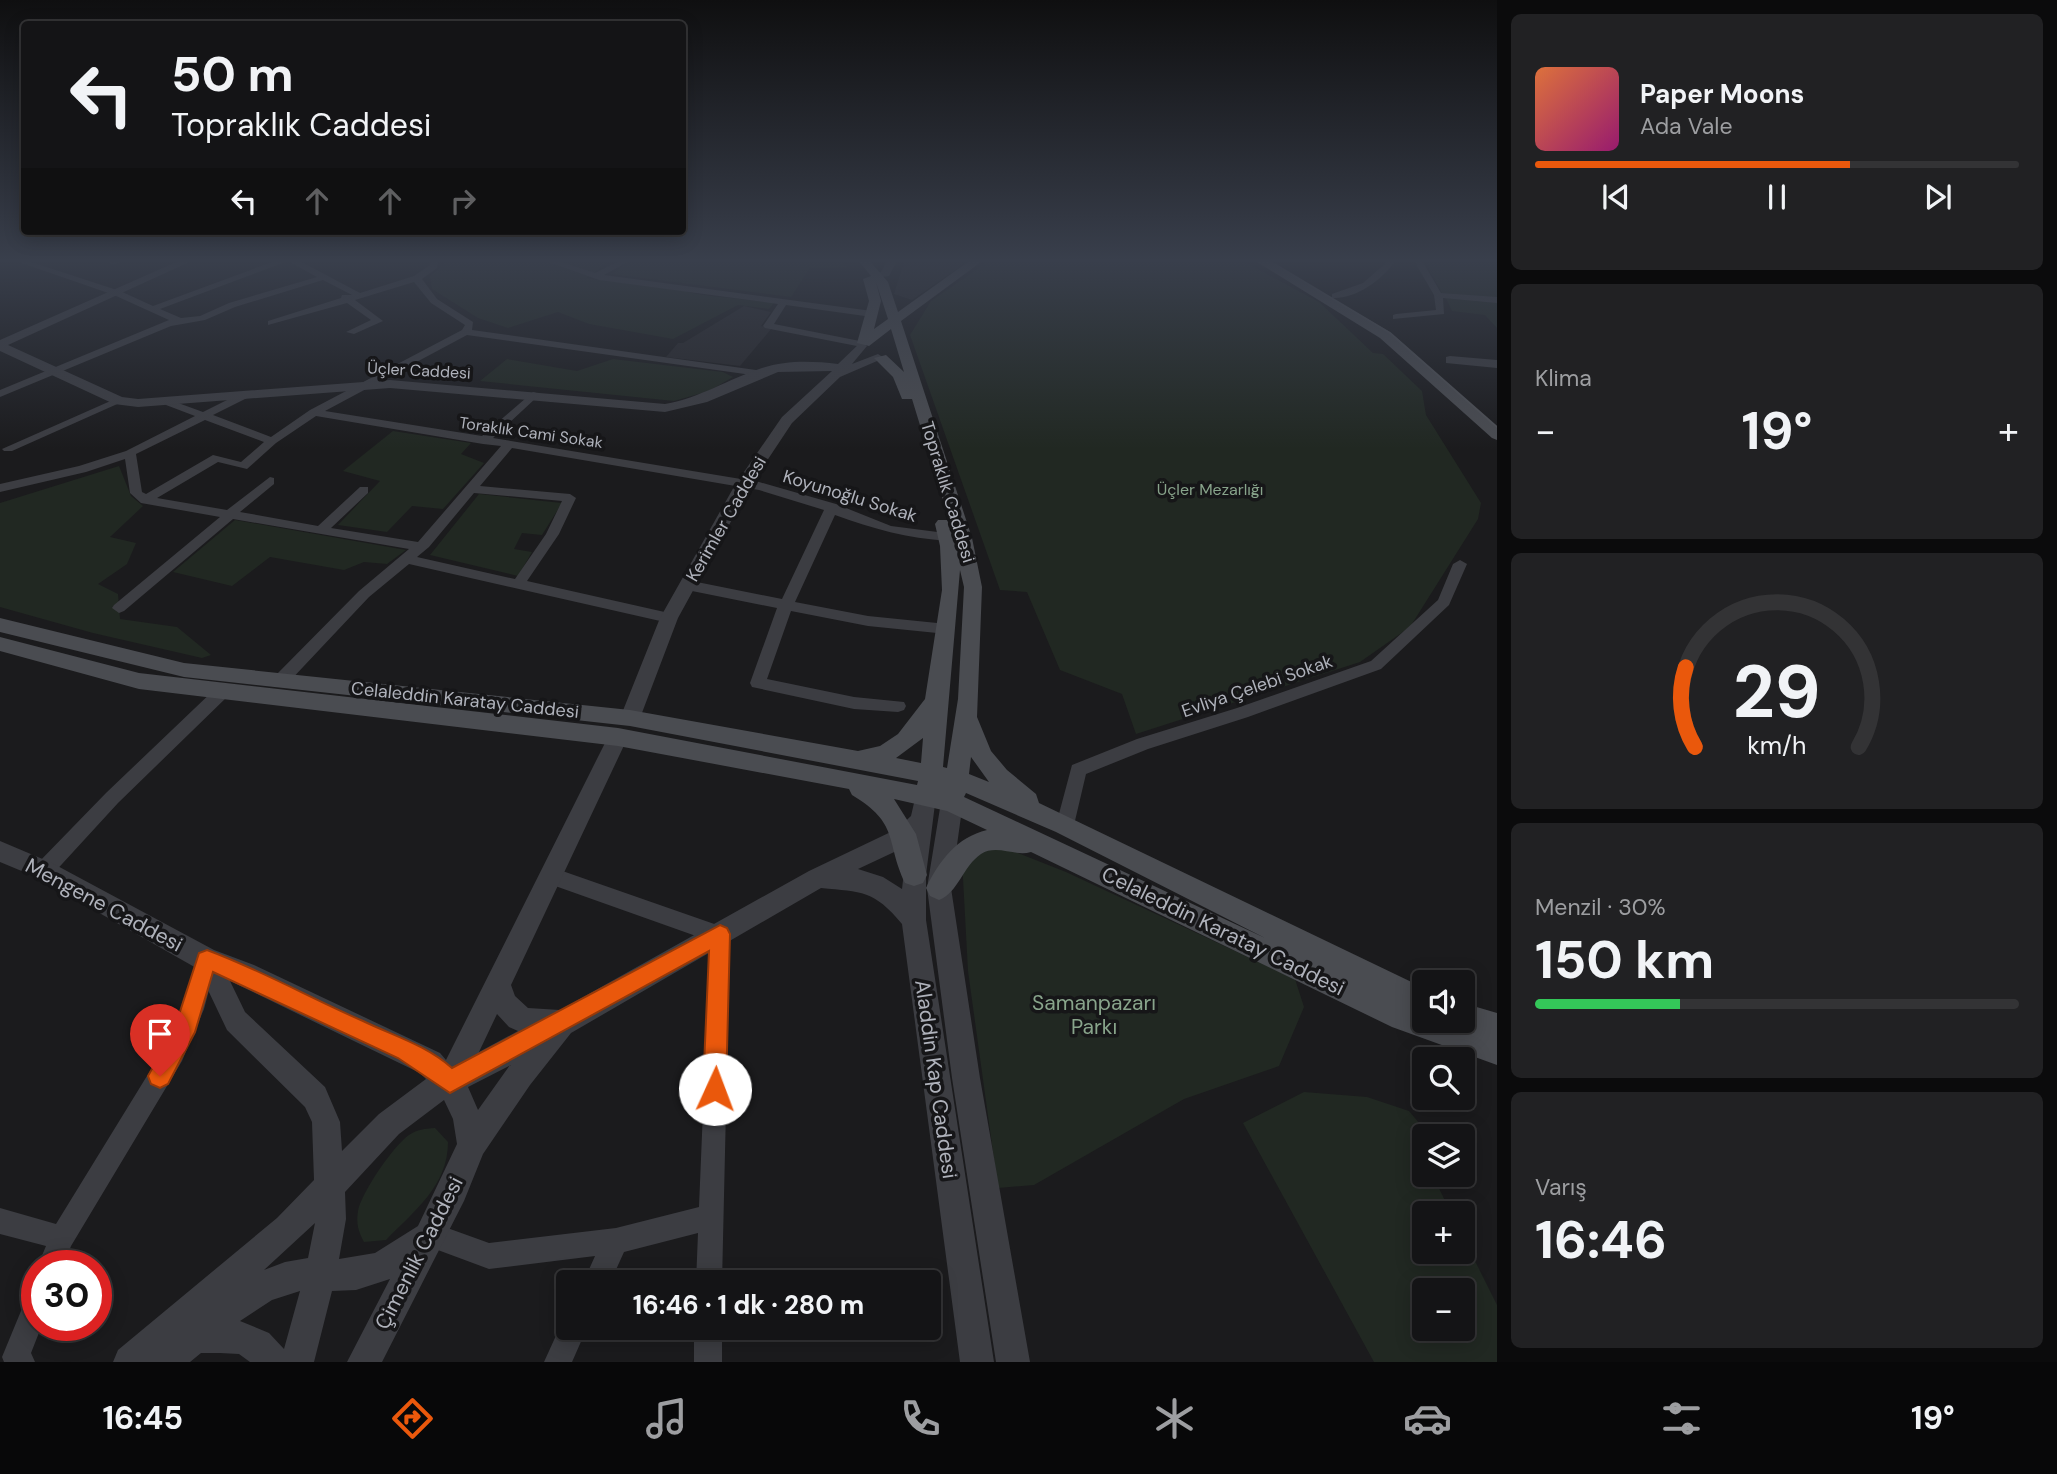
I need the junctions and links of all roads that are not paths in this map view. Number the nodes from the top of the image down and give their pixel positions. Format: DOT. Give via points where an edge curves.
graph roads {
  1 [pos="50,323"];
  2 [pos="175,323"];
  3 [pos="374,323"];
  4 [pos="467,323"];
  5 [pos="770,323"];
  6 [pos="869,323"];
  7 [pos="891,323"];
  8 [pos="897,323"];
  9 [pos="1364,323"];
  10 [pos="351,332"];
  11 [pos="466,332"];
  12 [pos="863,344"];
  13 [pos="0,345"];
  14 [pos="904,349"];
  15 [pos="879,358"];
  16 [pos="1450,360"];
  17 [pos="1497,364"];
  18 [pos="55,371"];
  19 [pos="837,371"];
  20 [pos="759,373"];
  21 [pos="365,383"];
  22 [pos="0,394"];
  23 [pos="533,395"];
  24 [pos="243,396"];
  25 [pos="119,401"];
  26 [pos="170,402"];
  27 [pos="313,412"];
  28 [pos="205,416"];
  29 [pos="1497,435"];
  30 [pos="272,441"];
  31 [pos="484,441"];
  32 [pos="508,445"];
  33 [pos="8,449"];
  34 [pos="130,453"];
  35 [pos="270,481"];
  36 [pos="743,485"];
  37 [pos="0,488"];
  38 [pos="470,489"];
  39 [pos="363,490"];
  40 [pos="145,500"];
  41 [pos="832,507"];
  42 [pos="230,514"];
  43 [pos="321,530"];
  44 [pos="948,537"];
  45 [pos="420,547"];
  46 [pos="407,559"];
  47 [pos="1460,564"];
  48 [pos="519,584"];
  49 [pos="687,585"];
  50 [pos="785,607"];
  51 [pos="120,608"];
  52 [pos="669,618"];
  53 [pos="0,625"];
  54 [pos="947,629"];
  55 [pos="0,644"];
  56 [pos="281,680"];
  57 [pos="222,692"];
  58 [pos="969,699"];
  59 [pos="936,700"];
  60 [pos="898,706"];
  61 [pos="624,727"];
  62 [pos="846,768"];
  63 [pos="932,801"];
  64 [pos="1065,825"];
  65 [pos="0,851"];
  66 [pos="1062,853"];
  67 [pos="44,870"];
  68 [pos="551,876"];
  69 [pos="817,878"];
  70 [pos="939,888"];
  71 [pos="914,920"];
  72 [pos="720,934"];
  73 [pos="207,960"];
  74 [pos="498,985"];
  75 [pos="1412,997"];
  76 [pos="568,1020"];
  77 [pos="1475,1021"];
  78 [pos="1497,1028"];
  79 [pos="1497,1050"];
  80 [pos="450,1082"];
  81 [pos="472,1144"];
  82 [pos="331,1186"];
  83 [pos="710,1217"];
  84 [pos="0,1222"];
  85 [pos="428,1234"];
  86 [pos="62,1238"];
  87 [pos="616,1241"];
  88 [pos="57,1250"];
  89 [pos="602,1270"];
  90 [pos="709,1270"];
  91 [pos="321,1273"];
  92 [pos="197,1337"];
  93 [pos="568,1340"];
  94 [pos="708,1340"];
  95 [pos="22,1341"];
  96 [pos="21,1362"];
  97 [pos="130,1362"];
  98 [pos="163,1362"];
  99 [pos="272,1362"];
  100 [pos="297,1362"];
  101 [pos="363,1362"];
  102 [pos="558,1362"];
  103 [pos="708,1362"];
  104 [pos="976,1362"];
  105 [pos="1013,1362"];
  1 -- 13 [label="street"];
  2 -- 18 [label="street"];
  3 -- 10 [label="street"];
  4 -- 11 [label="street"];
  5 -- 12 [label="street" via="768,326"];
  6 -- 12 [label="main road"];
  7 -- 12 [label="main road"];
  8 -- 14 [label="main road, Topraklık Caddesi"];
  9 -- 29 [label="main road" via="1385,335"];
  11 -- 20 [label="street"];
  11 -- 21 [label="street"];
  12 -- 14 [label="main road" via="886,339"];
  12 -- 15 [label="main road, Topraklık Caddesi" via="865,353"];
  12 -- 19 [label="street, Kerimler Caddesi"];
  13 -- 18 [label="street, Üçler Caddesi"];
  14 -- 15 [label="main road" via="895,357"];
  14 -- 58 [label="main road, Topraklık Caddesi" via="971,569"];
  15 -- 19 [label="street"];
  15 -- 44 [label="main road, Topraklık Caddesi" via="899,375 904,386"];
  16 -- 17 [label="street"];
  18 -- 22 [label="street"];
  18 -- 25 [label="street, Üçler Caddesi"];
  19 -- 20 [label="street, Üçler Caddesi" via="803,366"];
  19 -- 36 [label="street, Kerimler Caddesi" via="787,420"];
  20 -- 23 [label="street, Üçler Caddesi" via="718,395 666,408"];
  21 -- 23 [label="street, Üçler Caddesi"];
  21 -- 24 [label="street, Üçler Caddesi"];
  21 -- 27 [label="street"];
  23 -- 31 [label="street"];
  24 -- 26 [label="street, Üçler Caddesi"];
  24 -- 28 [label="street"];
  25 -- 26 [label="street, Üçler Caddesi"];
  25 -- 33 [label="street"];
  26 -- 28 [label="street"];
  27 -- 30 [label="street"];
  27 -- 31 [label="street, Toraklık Cami Sokak"];
  28 -- 30 [label="street"];
  28 -- 34 [label="street"];
  30 -- 40 [label="street" via="243,466 218,458"];
  31 -- 32 [label="street, Toraklık Cami Sokak"];
  32 -- 36 [label="street, Toraklık Cami Sokak" via="678,470"];
  32 -- 38 [label="street"];
  34 -- 37 [label="street"];
  34 -- 40 [label="street" via="136,493"];
  35 -- 42 [label="street"];
  36 -- 41 [label="street, Koyunoğlu Sokak"];
  36 -- 49 [label="street, Kerimler Caddesi"];
  38 -- 45 [label="street"];
  38 -- 48 [label="street" via="570,498"];
  39 -- 43 [label="street"];
  40 -- 42 [label="street"];
  41 -- 44 [label="street, Koyunoğlu Sokak" via="907,534"];
  41 -- 50 [label="street"];
  42 -- 43 [label="street"];
  42 -- 51 [label="street"];
  43 -- 45 [label="street"];
  44 -- 54 [label="main road, Topraklık Caddesi" via="953,574"];
  45 -- 46 [label="street"];
  46 -- 48 [label="street"];
  46 -- 56 [label="street" via="364,594"];
  47 -- 64 [label="street, Evliya Çelebi Sokak" via="1444,602 1376,665 1078,770"];
  48 -- 52 [label="street"];
  49 -- 50 [label="street"];
  49 -- 52 [label="street, Kerimler Caddesi"];
  50 -- 54 [label="street"];
  50 -- 60 [label="street" via="758,683 854,703"];
  52 -- 61 [label="street, Kerimler Caddesi"];
  53 -- 56 [label="main road, Celaleddin Karatay Caddesi" via="184,670"];
  54 -- 59 [label="main road, Topraklık Caddesi"];
  55 -- 57 [label="main road, Celaleddin Karatay Caddesi" via="139,681"];
  56 -- 61 [label="main road, Celaleddin Karatay Caddesi"];
  57 -- 61 [label="main road, Celaleddin Karatay Caddesi"];
  57 -- 67 [label="street"];
  58 -- 63 [label="main road, Topraklık Caddesi"];
  58 -- 64 [label="main road" via="973,743 982,757 1018,794"];
  59 -- 62 [label="main road" via="904,744"];
  59 -- 63 [label="main road, Topraklık Caddesi"];
  61 -- 62 [label="main road, Celaleddin Karatay Caddesi"];
  61 -- 68 [label="street, Kerimler Caddesi"];
  62 -- 63 [label="main road, Celaleddin Karatay Caddesi"];
  62 -- 63 [label="main road" via="887,804"];
  63 -- 64 [label="main road, Celaleddin Karatay Caddesi"];
  63 -- 66 [label="main road, Celaleddin Karatay Caddesi"];
  63 -- 69 [label="street"];
  63 -- 70 [label="street, Aladdin Kap Caddesi"];
  63 -- 71 [label="street, Aladdin Kap Caddesi" via="914,875"];
  64 -- 75 [label="main road, Celaleddin Karatay Caddesi"];
  65 -- 67 [label="street, Mengene Caddesi"];
  66 -- 70 [label="main road" via="1013,840 973,845 958,855"];
  66 -- 79 [label="main road, Celaleddin Karatay Caddesi" via="1402,1017"];
  67 -- 73 [label="street, Mengene Caddesi"];
  68 -- 72 [label="street"];
  68 -- 74 [label="street, Kerimler Caddesi"];
  69 -- 71 [label="street" via="872,883 892,892"];
  69 -- 72 [label="street"];
  70 -- 105 [label="street, Aladdin Kap Caddesi"];
  71 -- 104 [label="street, Aladdin Kap Caddesi"];
  72 -- 76 [label="street"];
  72 -- 83 [label="street"];
  73 -- 80 [label="street, Mengene Caddesi" via="406,1050 430,1063"];
  73 -- 82 [label="street" via="236,1021 316,1097 326,1122"];
  73 -- 86 [label="street" via="174,1053"];
  74 -- 76 [label="street" via="505,1006 520,1020 543,1024"];
  74 -- 80 [label="street, Kerimler Caddesi"];
  76 -- 80 [label="street"];
  76 -- 81 [label="street" via="520,1075"];
  77 -- 78 [label="main road"];
  80 -- 81 [label="street, Mengene Caddesi" via="468,1117"];
  80 -- 82 [label="street" via="389,1124"];
  81 -- 85 [label="street, Çimenlik Caddesi"];
  82 -- 91 [label="street" via="331,1219"];
  82 -- 97 [label="street" via="288,1229"];
  83 -- 87 [label="street"];
  83 -- 90 [label="street"];
  84 -- 86 [label="street"];
  85 -- 87 [label="street" via="489,1256"];
  85 -- 91 [label="street" via="389,1264 368,1272"];
  85 -- 101 [label="street, Çimenlik Caddesi"];
  86 -- 88 [label="street"];
  87 -- 89 [label="street"];
  91 -- 92 [label="street" via="275,1281"];
  91 -- 100 [label="street"];
  92 -- 98 [label="street"];
  92 -- 99 [label="street" via="236,1334 257,1344"];
  93 -- 102 [label="street"];
  94 -- 103 [label="street"];
  95 -- 96 [label="street" via="16,1357"];
}
